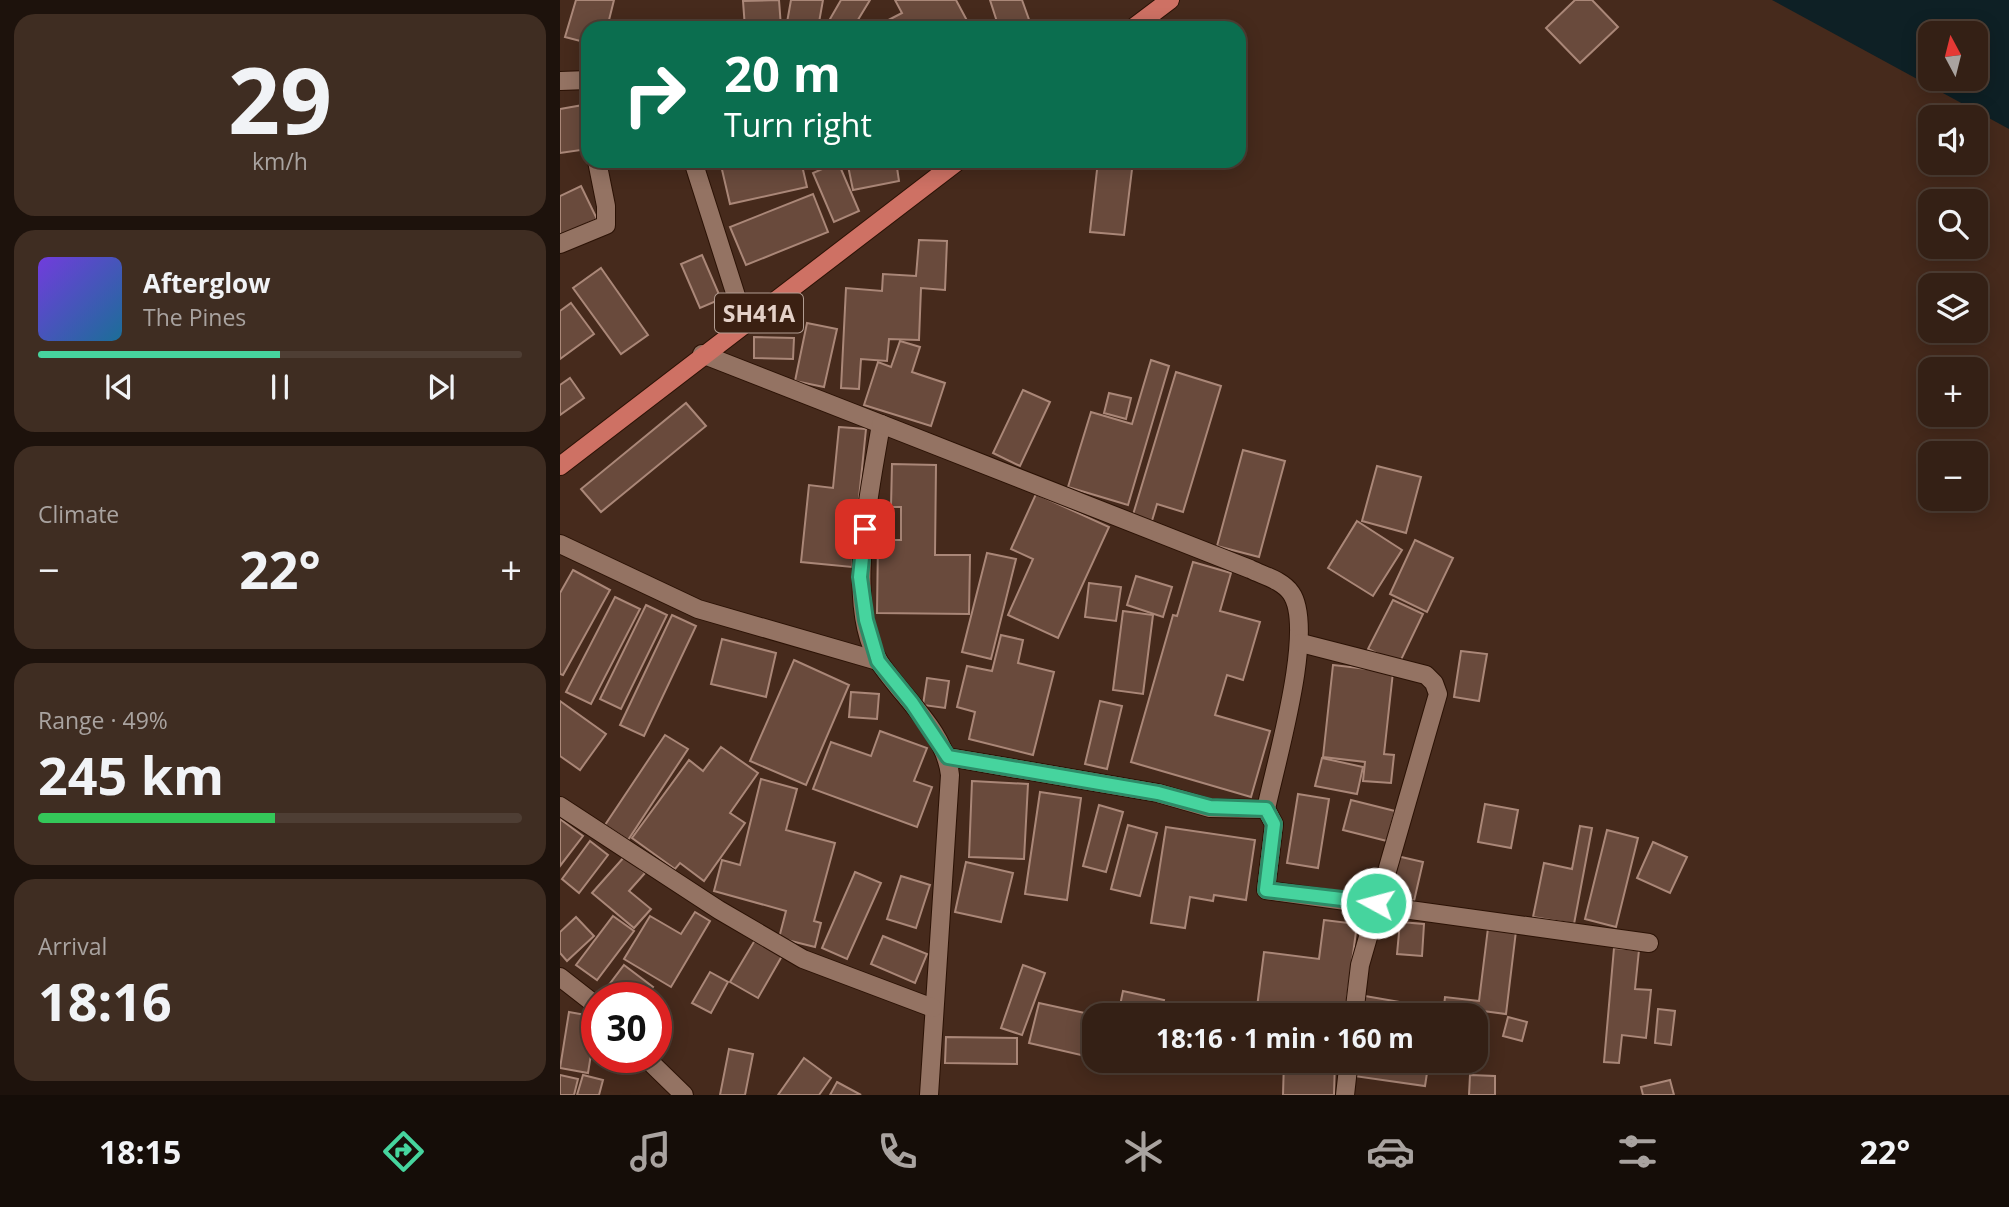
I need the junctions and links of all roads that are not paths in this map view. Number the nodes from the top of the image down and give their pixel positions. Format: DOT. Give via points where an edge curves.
graph roads {
  1 [pos="1170,0"];
  2 [pos="1142,21"];
  3 [pos="581,80"];
  4 [pos="560,81"];
  5 [pos="598,168"];
  6 [pos="695,168"];
  7 [pos="949,168"];
  8 [pos="560,244"];
  9 [pos="745,324"];
  10 [pos="702,354"];
  11 [pos="881,424"];
  12 [pos="560,466"];
  13 [pos="560,544"];
  14 [pos="1301,643"];
  15 [pos="878,661"];
  16 [pos="948,757"];
  17 [pos="560,806"];
  18 [pos="1266,809"];
  19 [pos="1376,903"];
  20 [pos="1648,943"];
  21 [pos="560,976"];
  22 [pos="581,993"];
  23 [pos="1355,1003"];
  24 [pos="933,1008"];
  25 [pos="661,1073"];
  26 [pos="1348,1073"];
  27 [pos="684,1095"];
  28 [pos="929,1095"];
  29 [pos="1345,1095"];
  1 -- 2 [label="main road"];
  3 -- 4 [label="street"];
  5 -- 8 [label="street" via="606,225"];
  6 -- 9 [label="street"];
  7 -- 9 [label="main road, SH41A"];
  9 -- 10 [label="main road, SH41A"];
  10 -- 11 [label="street"];
  10 -- 12 [label="main road, SH41A"];
  11 -- 14 [label="street" via="1282,584 1299,611"];
  11 -- 15 [label="street" via="860,577"];
  13 -- 15 [label="street" via="698,609"];
  14 -- 18 [label="street"];
  14 -- 19 [label="street" via="1426,675 1438,694"];
  15 -- 16 [label="street"];
  16 -- 18 [label="street" via="1158,793 1210,807"];
  16 -- 24 [label="street" via="950,811"];
  17 -- 24 [label="street" via="719,910 803,958"];
  18 -- 19 [label="street" via="1274,824 1266,890"];
  19 -- 20 [label="street"];
  19 -- 23 [label="street"];
  21 -- 22 [label="street"];
  24 -- 28 [label="street"];
  25 -- 27 [label="street"];
  26 -- 29 [label="street"];
}
